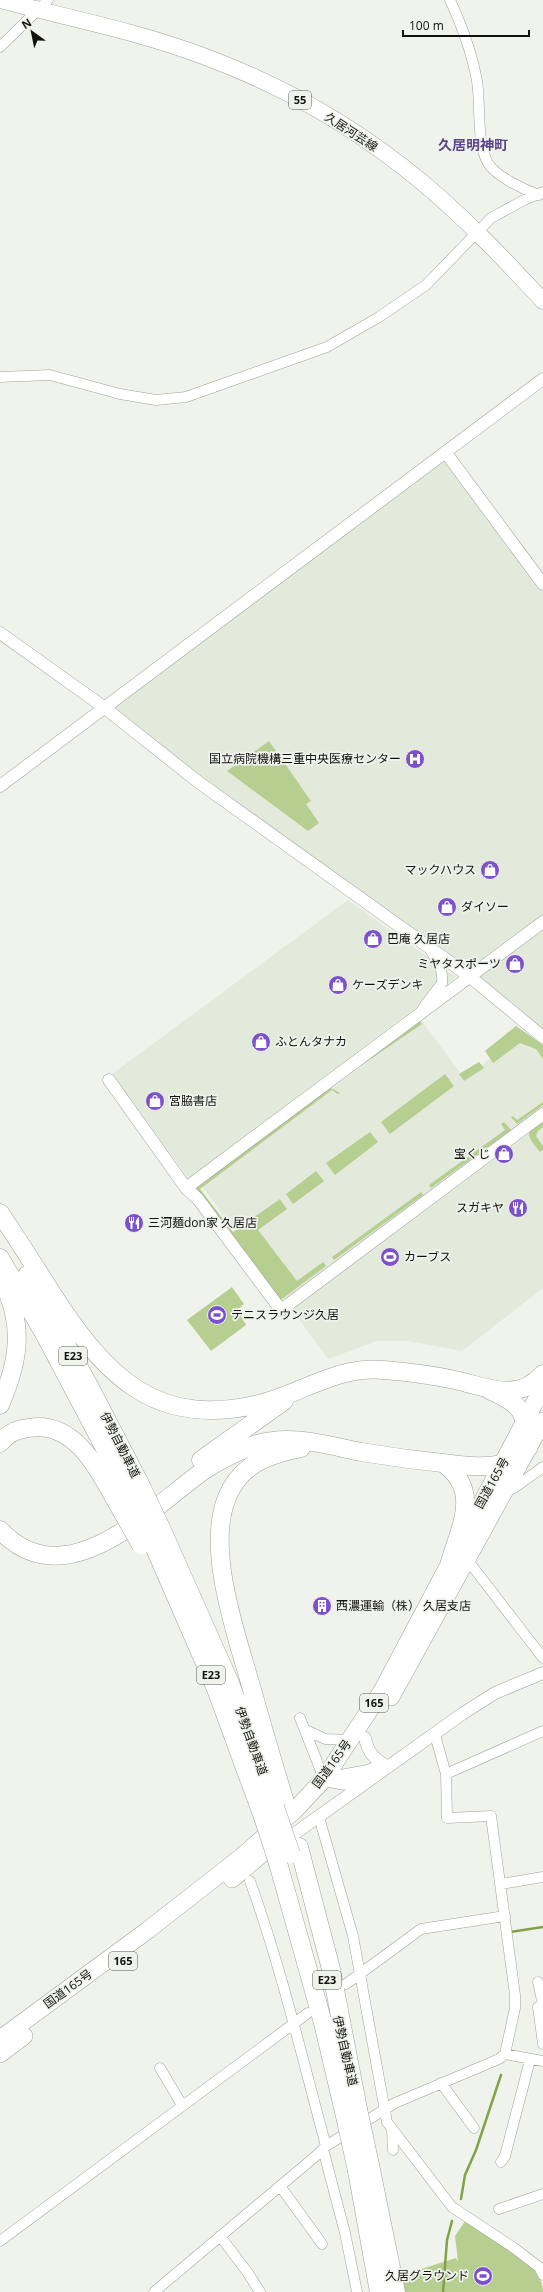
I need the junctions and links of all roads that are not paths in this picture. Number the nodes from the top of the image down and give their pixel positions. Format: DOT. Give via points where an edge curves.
graph roads {
  1 [pos="0,0"];
  2 [pos="450,0"];
  3 [pos="42,5"];
  4 [pos="0,47"];
  5 [pos="541,194"];
  6 [pos="478,233"];
  7 [pos="543,301"];
  8 [pos="0,377"];
  9 [pos="543,379"];
  10 [pos="446,453"];
  11 [pos="543,584"];
  12 [pos="0,633"];
  13 [pos="105,708"];
  14 [pos="0,786"];
  15 [pos="543,922"];
  16 [pos="429,947"];
  17 [pos="470,976"];
  18 [pos="416,1016"];
  19 [pos="543,1037"];
  20 [pos="109,1080"];
  21 [pos="543,1114"];
  22 [pos="186,1188"];
  23 [pos="0,1213"];
  24 [pos="0,1230"];
  25 [pos="0,1258"];
  26 [pos="0,1275"];
  27 [pos="543,1374"];
  28 [pos="543,1387"];
  29 [pos="303,1388"];
  30 [pos="489,1390"];
  31 [pos="0,1404"];
  32 [pos="534,1420"];
  33 [pos="0,1443"];
  34 [pos="324,1444"];
  35 [pos="528,1448"];
  36 [pos="443,1463"];
  37 [pos="504,1464"];
  38 [pos="543,1467"];
  39 [pos="503,1491"];
  40 [pos="128,1492"];
  41 [pos="0,1516"];
  42 [pos="0,1530"];
  43 [pos="151,1537"];
  44 [pos="458,1560"];
  45 [pos="543,1658"];
  46 [pos="543,1673"];
  47 [pos="300,1718"];
  48 [pos="306,1730"];
  49 [pos="543,1731"];
  50 [pos="435,1735"];
  51 [pos="358,1739"];
  52 [pos="381,1769"];
  53 [pos="446,1774"];
  54 [pos="333,1779"];
  55 [pos="275,1809"];
  56 [pos="319,1817"];
  57 [pos="252,1864"];
  58 [pos="543,1877"];
  59 [pos="250,1881"];
  60 [pos="501,1884"];
  61 [pos="505,1916"];
  62 [pos="360,1974"];
  63 [pos="538,1982"];
  64 [pos="346,1984"];
  65 [pos="543,2006"];
  66 [pos="308,2013"];
  67 [pos="294,2024"];
  68 [pos="0,2039"];
  69 [pos="543,2044"];
  70 [pos="0,2054"];
  71 [pos="505,2054"];
  72 [pos="530,2060"];
  73 [pos="543,2061"];
  74 [pos="160,2068"];
  75 [pos="441,2083"];
  76 [pos="182,2105"];
  77 [pos="384,2109"];
  78 [pos="474,2128"];
  79 [pos="392,2129"];
  80 [pos="324,2147"];
  81 [pos="393,2150"];
  82 [pos="501,2162"];
  83 [pos="363,2168"];
  84 [pos="280,2186"];
  85 [pos="543,2194"];
  86 [pos="499,2209"];
  87 [pos="220,2236"];
  88 [pos="0,2241"];
  89 [pos="322,2244"];
  90 [pos="542,2268"];
  91 [pos="155,2292"];
  92 [pos="260,2292"];
  93 [pos="357,2292"];
  94 [pos="380,2292"];
  95 [pos="396,2292"];
  1 -- 3 [label="main road, 久居河芸線 / 55"];
  2 -- 5 [label="street" via="472,58 486,161 498,173"];
  3 -- 4 [label="street"];
  3 -- 6 [label="main road, 久居河芸線 / 55" via="167,43 254,77 309,105 388,156 423,183"];
  5 -- 6 [label="street" via="491,218"];
  6 -- 7 [label="main road, 久居河芸線 / 55"];
  6 -- 8 [label="street" via="426,285 379,317 326,347 186,397 156,400 120,394 50,376"];
  9 -- 10 [label="street"];
  10 -- 11 [label="street"];
  10 -- 13 [label="street"];
  12 -- 13 [label="street"];
  13 -- 14 [label="street"];
  13 -- 16 [label="street" via="197,781"];
  15 -- 17 [label="street"];
  16 -- 17 [label="street"];
  16 -- 18 [label="street" via="441,969 442,983"];
  17 -- 18 [label="street"];
  17 -- 19 [label="street"];
  18 -- 22 [label="street"];
  20 -- 22 [label="street"];
  21 -- 22 [label="street" via="281,1310 198,1199"];
  23 -- 29 [label="highway" via="92,1351 115,1374 134,1388 174,1406 205,1411 251,1406"];
  24 -- 40 [label="highway, 伊勢自動車道 / E23" via="78,1365"];
  25 -- 40 [label="highway, 伊勢自動車道 / E23" via="72,1384"];
  26 -- 31 [label="highway" via="14,1315 18,1342 14,1369"];
  27 -- 30 [label="highway" via="526,1388 505,1392"];
  28 -- 32 [label="highway, 国道165号 / 165"];
  29 -- 30 [label="highway" via="328,1378 357,1371 382,1370 456,1380"];
  29 -- 41 [label="highway" via="226,1442 121,1523 95,1536 68,1545 47,1544 31,1540 16,1532"];
  30 -- 32 [label="highway" via="509,1399"];
  32 -- 35 [label="highway"];
  32 -- 37 [label="highway, 国道165号 / 165"];
  33 -- 40 [label="highway" via="11,1433 32,1427 42,1427 64,1434"];
  34 -- 36 [label="highway"];
  34 -- 42 [label="highway" via="289,1440 271,1442 231,1454 204,1471 126,1531 82,1552 41,1554 23,1547"];
  34 -- 55 [label="highway" via="272,1455 251,1466 231,1488 220,1518 226,1594"];
  35 -- 37 [label="highway"];
  35 -- 39 [label="highway, 国道165号 / 165"];
  36 -- 37 [label="highway" via="481,1467"];
  36 -- 44 [label="highway" via="460,1478 465,1499"];
  37 -- 44 [label="highway, 国道165号 / 165"];
  38 -- 39 [label="street" via="514,1488"];
  39 -- 44 [label="highway, 国道165号 / 165"];
  40 -- 43 [label="highway, 伊勢自動車道, bridge"];
  43 -- 55 [label="highway, 伊勢自動車道 / E23" via="216,1689"];
  43 -- 55 [label="highway, 伊勢自動車道 / E23" via="230,1683"];
  44 -- 45 [label="street"];
  44 -- 51 [label="highway, 国道165号 / 165" via="382,1691"];
  46 -- 50 [label="street" via="495,1693"];
  47 -- 48 [label="street"];
  48 -- 51 [label="street" via="325,1739"];
  48 -- 54 [label="street"];
  49 -- 53 [label="street"];
  50 -- 52 [label="street"];
  50 -- 53 [label="street"];
  51 -- 52 [label="street"];
  51 -- 54 [label="highway, 国道165号 / 165"];
  52 -- 54 [label="street"];
  52 -- 56 [label="street"];
  53 -- 60 [label="street" via="447,1818 491,1816"];
  54 -- 57 [label="highway, 国道165号 / 165" via="312,1810"];
  54 -- 68 [label="highway, 国道165号 / 165" via="240,1858 148,1930"];
  55 -- 83 [label="highway, 伊勢自動車道 / E23, bridge" via="336,2012"];
  56 -- 57 [label="street"];
  56 -- 62 [label="street" via="353,1936"];
  57 -- 70 [label="highway, 国道165号 / 165"];
  58 -- 60 [label="street"];
  59 -- 67 [label="street" via="262,1913"];
  60 -- 61 [label="street"];
  61 -- 62 [label="street" via="421,1929"];
  61 -- 71 [label="street" via="515,2008"];
  62 -- 64 [label="street"];
  62 -- 77 [label="street"];
  63 -- 65 [label="street"];
  65 -- 69 [label="street" via="538,2008"];
  66 -- 67 [label="street"];
  67 -- 76 [label="street"];
  67 -- 80 [label="street"];
  71 -- 72 [label="street"];
  71 -- 75 [label="street" via="499,2059"];
  72 -- 73 [label="street"];
  72 -- 82 [label="street"];
  74 -- 76 [label="street"];
  75 -- 77 [label="street"];
  75 -- 78 [label="street"];
  76 -- 88 [label="street"];
  77 -- 79 [label="street" via="387,2122"];
  77 -- 80 [label="street"];
  79 -- 81 [label="street"];
  79 -- 90 [label="street" via="452,2207"];
  80 -- 84 [label="street"];
  80 -- 93 [label="street"];
  83 -- 94 [label="highway, 伊勢自動車道"];
  83 -- 95 [label="highway, 伊勢自動車道"];
  84 -- 87 [label="street"];
  84 -- 89 [label="street"];
  85 -- 86 [label="street"];
  87 -- 91 [label="street"];
  87 -- 92 [label="street"];
}
